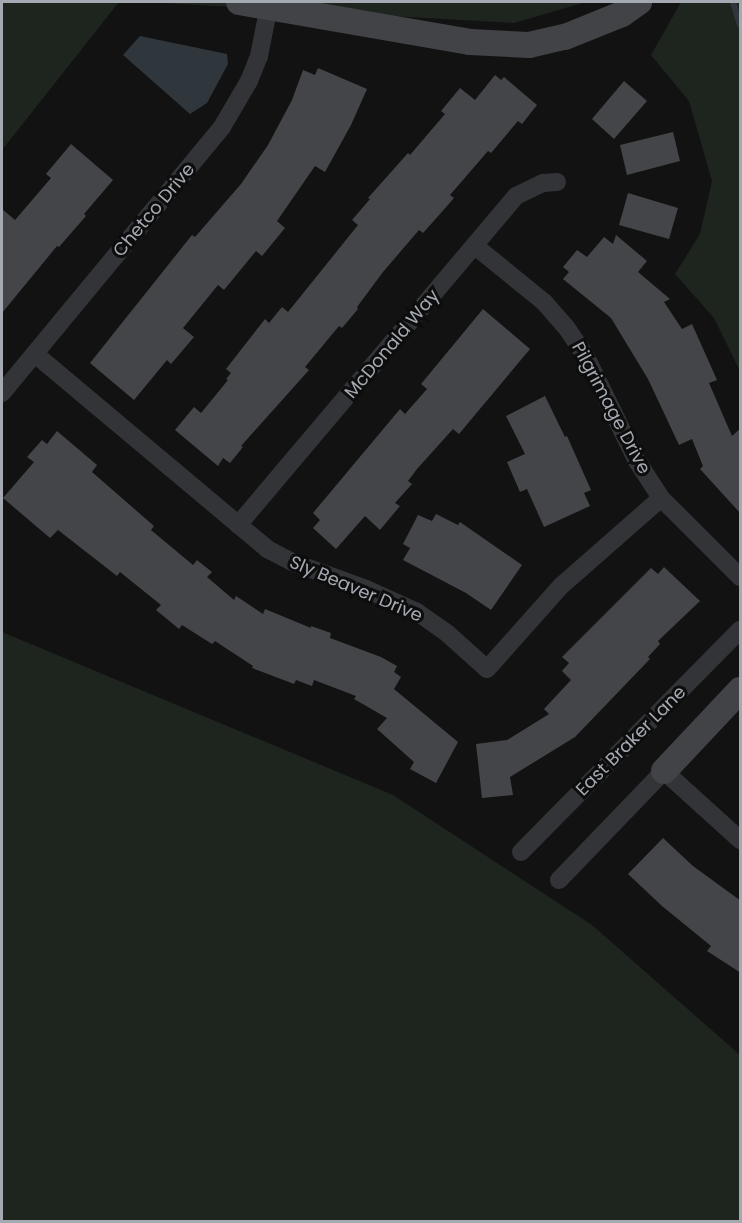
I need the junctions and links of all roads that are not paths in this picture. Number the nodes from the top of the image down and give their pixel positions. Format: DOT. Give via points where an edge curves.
graph roads {
  1 [pos="239,2"];
  2 [pos="639,2"];
  3 [pos="269,6"];
  4 [pos="557,182"];
  5 [pos="475,246"];
  6 [pos="35,354"];
  7 [pos="2,393"];
  8 [pos="661,498"];
  9 [pos="238,525"];
  10 [pos="741,577"];
  11 [pos="741,630"];
  12 [pos="741,690"];
  13 [pos="664,771"];
  14 [pos="741,840"];
  15 [pos="521,852"];
  16 [pos="559,880"];
  1 -- 3 [label="street"];
  2 -- 3 [label="street" via="622,14 565,37 530,45 470,42"];
  3 -- 6 [label="street, Chetco Drive" via="249,81 222,127"];
  4 -- 5 [label="street, McDonald Way" via="543,183 516,196"];
  5 -- 8 [label="street, Pilgrimage Drive" via="544,303 566,327 586,357 637,462"];
  5 -- 9 [label="street, McDonald Way"];
  6 -- 7 [label="street, Chetco Drive"];
  6 -- 9 [label="street, Sly Beaver Drive"];
  8 -- 9 [label="street, Sly Beaver Drive" via="561,586 488,669 417,612 292,562 267,549"];
  8 -- 10 [label="street, Pilgrimage Drive"];
  11 -- 15 [label="street, East Braker Lane"];
  12 -- 13 [label="street"];
  13 -- 14 [label="street"];
  13 -- 16 [label="street"];
}
